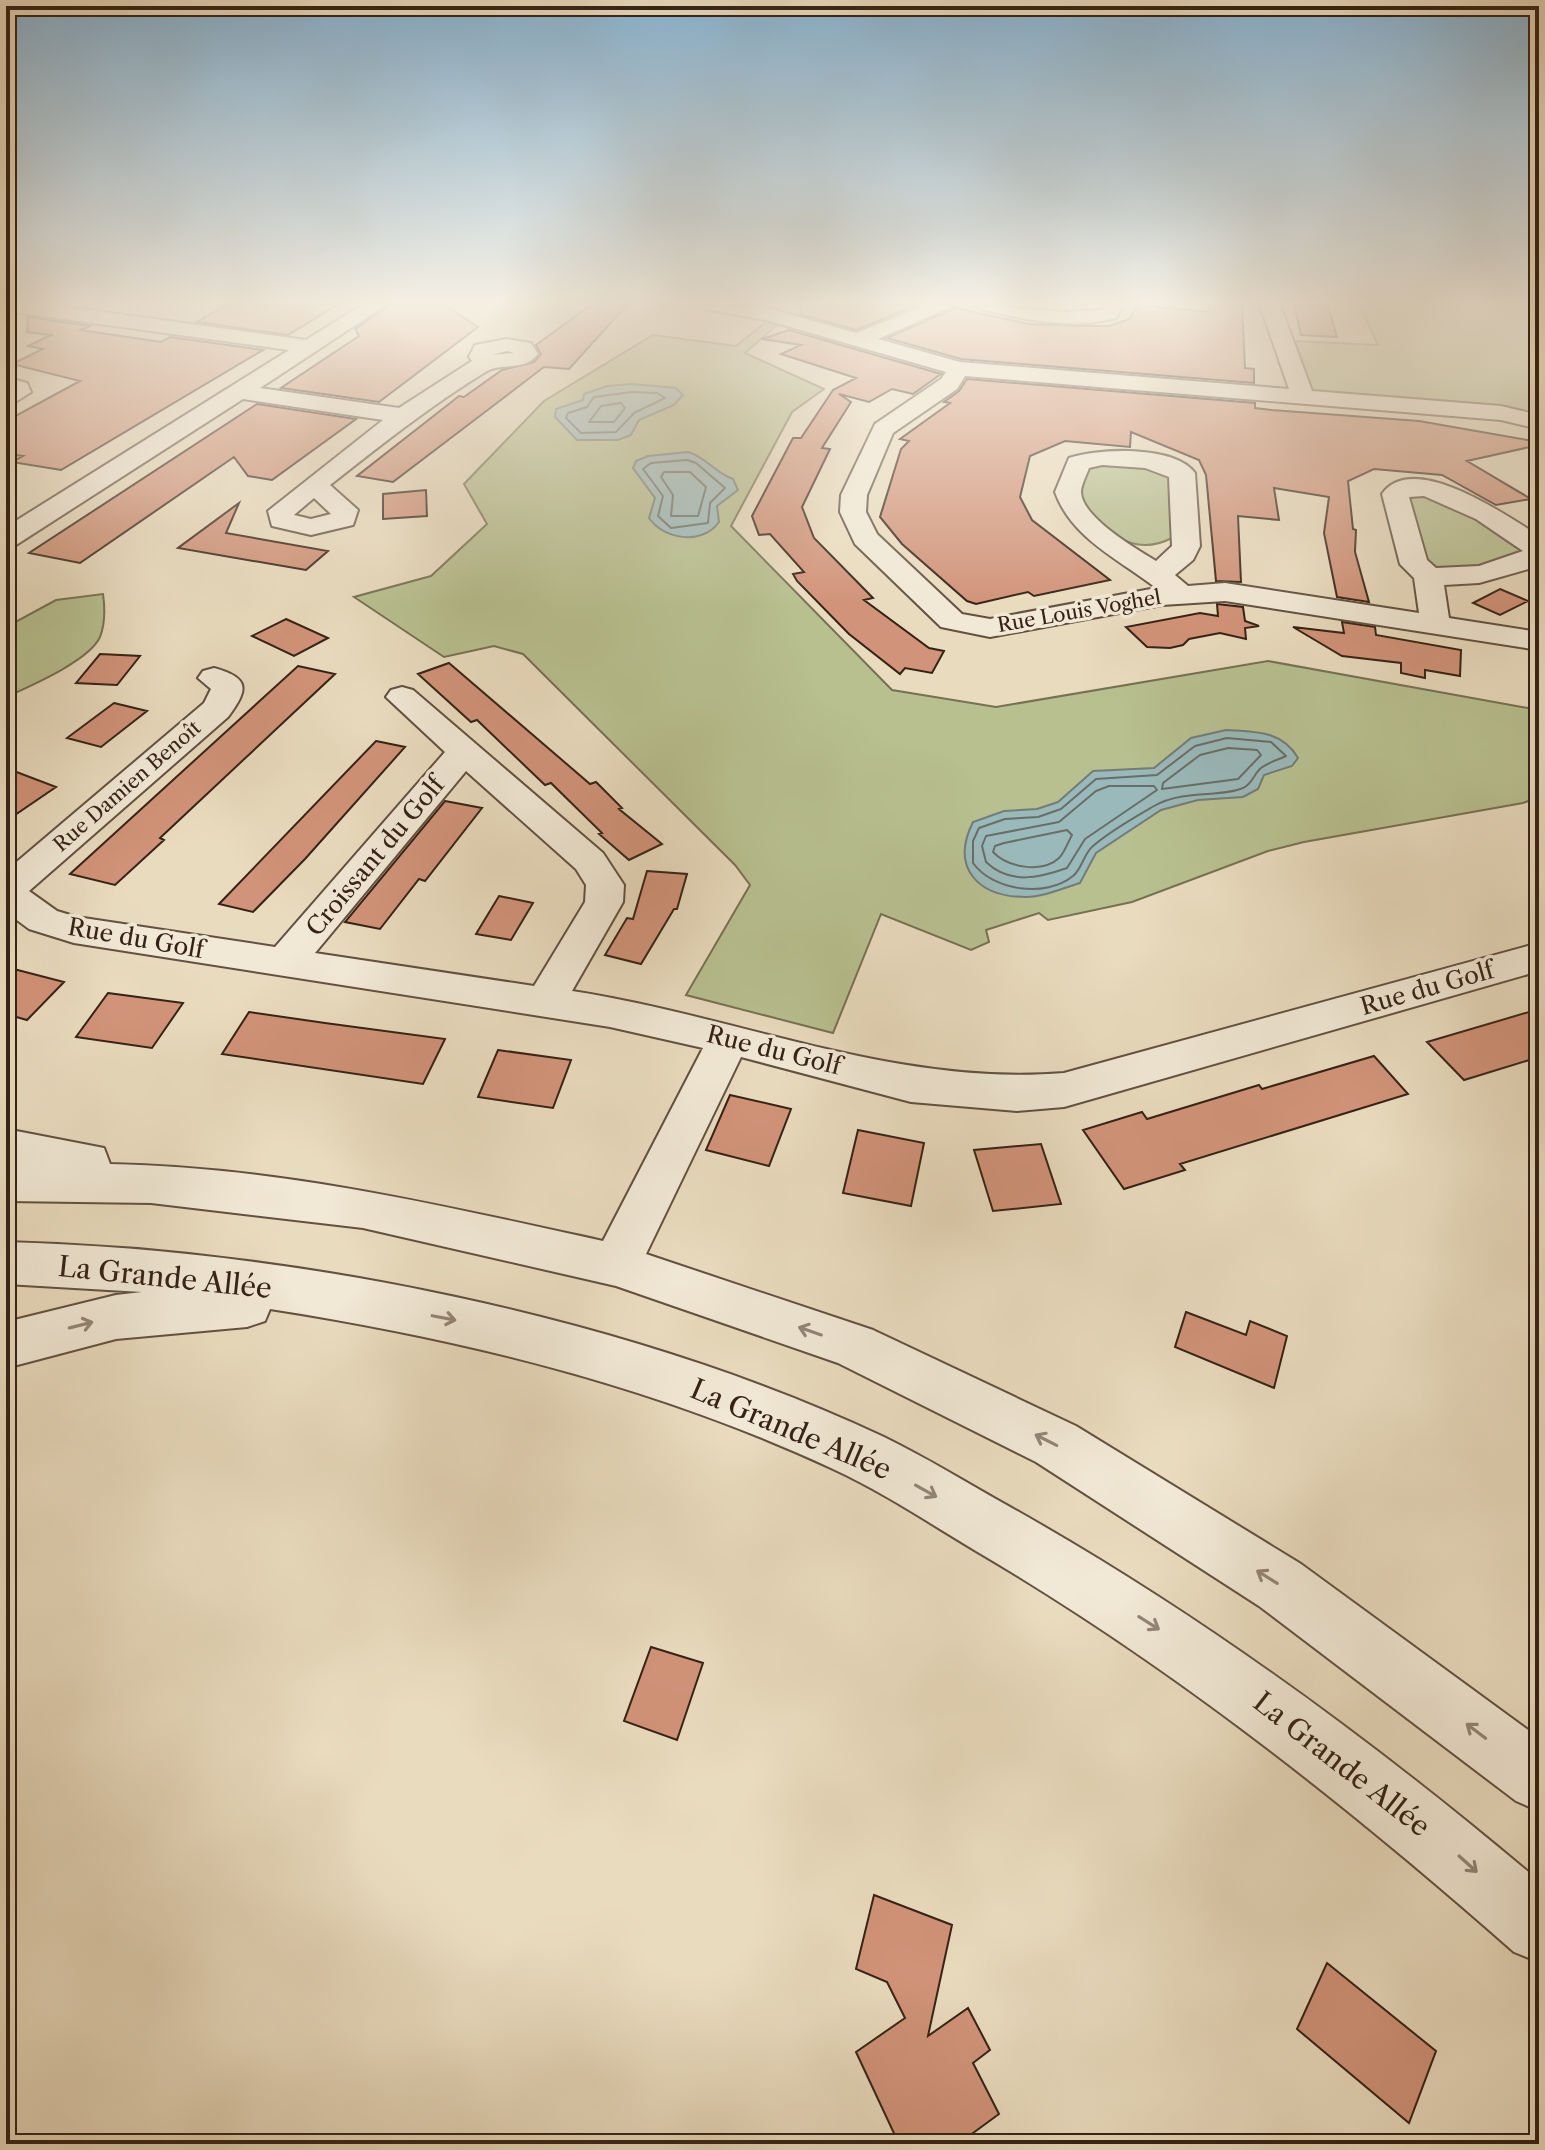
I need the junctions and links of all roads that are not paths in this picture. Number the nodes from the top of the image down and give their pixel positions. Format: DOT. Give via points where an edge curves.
graph roads {
  1 [pos="220,405"];
  2 [pos="331,405"];
  3 [pos="419,405"];
  4 [pos="916,405"];
  5 [pos="1406,405"];
  6 [pos="403,416"];
  7 [pos="1539,422"];
  8 [pos="313,485"];
  9 [pos="6,539"];
  10 [pos="1157,575"];
  11 [pos="1428,575"];
  12 [pos="1181,594"];
  13 [pos="1435,623"];
  14 [pos="1539,641"];
  15 [pos="214,678"];
  16 [pos="402,697"];
  17 [pos="464,751"];
  18 [pos="6,892"];
  19 [pos="1539,957"];
  20 [pos="285,962"];
  21 [pos="546,1001"];
  22 [pos="729,1038"];
  23 [pos="6,1147"];
  24 [pos="6,1182"];
  25 [pos="363,1208"];
  26 [pos="6,1263"];
  27 [pos="616,1265"];
  28 [pos="387,1307"];
  29 [pos="6,1345"];
  30 [pos="1539,1778"];
  31 [pos="1539,1927"];
  1 -- 9 [label="street"];
  2 -- 6 [label="street"];
  3 -- 6 [label="street"];
  4 -- 12 [label="street, Rue Louis Voghel" via="879,437 854,495 853,512 865,538 952,621 990,628"];
  5 -- 7 [label="street" via="1501,413"];
  6 -- 8 [label="street"];
  10 -- 10 [label="street" via="1076,510 1068,492 1078,463 1097,458 1157,463 1182,473 1186,546"];
  10 -- 12 [label="street"];
  11 -- 11 [label="street" via="1414,564 1395,494 1400,489 1455,496 1532,544 1538,553 1472,578"];
  11 -- 13 [label="street"];
  12 -- 13 [label="street, Rue Louis Voghel" via="1225,592"];
  13 -- 14 [label="street, Rue Louis Voghel"];
  15 -- 18 [label="street, Rue Damien Benoît" via="227,684 227,696 216,710"];
  16 -- 17 [label="street"];
  17 -- 20 [label="street, Croissant du Golf"];
  17 -- 21 [label="street" via="590,861 605,885 604,902"];
  18 -- 20 [label="street, Rue du Golf" via="43,920 74,930"];
  19 -- 22 [label="street, Rue du Golf" via="1064,1090 1017,1094 911,1085"];
  20 -- 21 [label="street, Rue du Golf"];
  21 -- 22 [label="street, Rue du Golf"];
  22 -- 27 [label="street"];
  23 -- 25 [label="street"];
  24 -- 25 [label="street" via="151,1184"];
  25 -- 27 [label="street"];
  26 -- 28 [label="street, La Grande Allée" via="192,1278"];
  30 -- 27 [label="street, one-way" via="1280,1585 1056,1444 854,1346"];
  29 -- 28 [label="street, one-way" via="116,1317 221,1305"];
  28 -- 31 [label="street, La Grande Allée, one-way" via="495,1328 676,1379 866,1457 1190,1648 1418,1820"];
}
